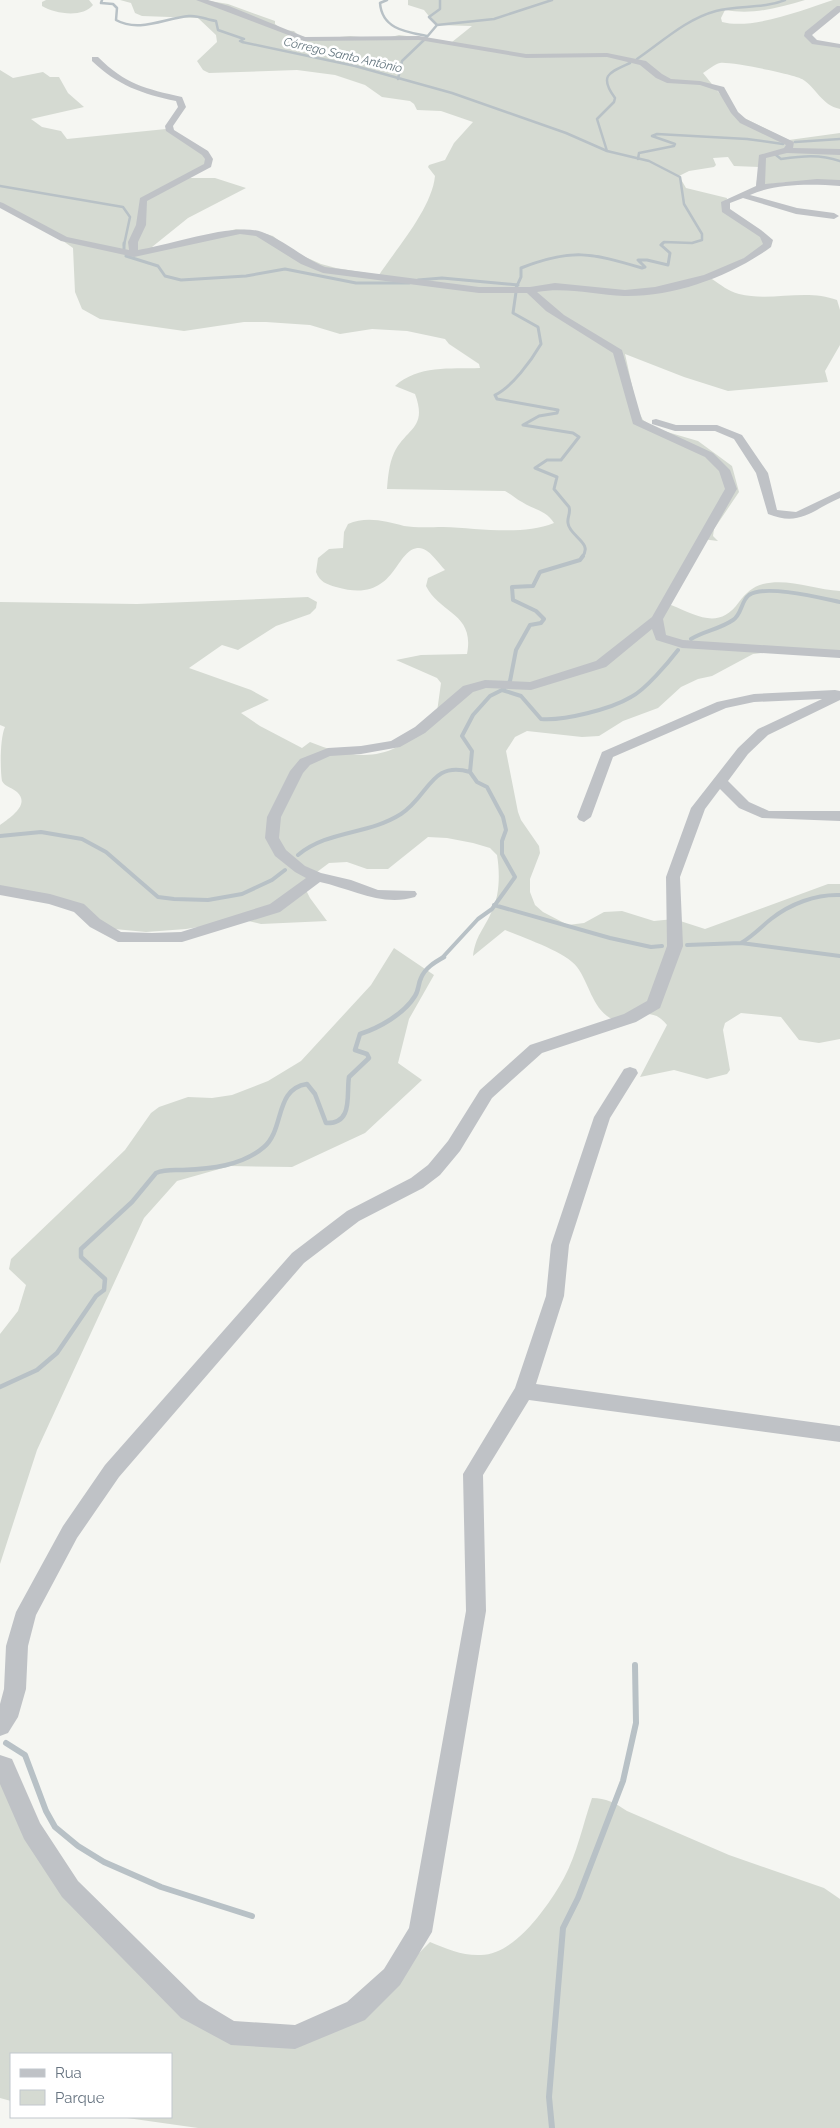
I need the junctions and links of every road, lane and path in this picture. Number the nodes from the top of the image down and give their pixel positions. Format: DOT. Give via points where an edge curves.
graph roads {
  1 [pos="200,0"];
  2 [pos="840,8"];
  3 [pos="840,46"];
  4 [pos="95,59"];
  5 [pos="788,150"];
  6 [pos="840,152"];
  7 [pos="840,183"];
  8 [pos="760,187"];
  9 [pos="742,195"];
  10 [pos="0,205"];
  11 [pos="834,216"];
  12 [pos="134,254"];
  13 [pos="530,290"];
  14 [pos="632,410"];
  15 [pos="840,494"];
  16 [pos="657,619"];
  17 [pos="840,654"];
  18 [pos="840,694"];
  19 [pos="719,780"];
  20 [pos="840,816"];
  21 [pos="584,817"];
  22 [pos="317,877"];
  23 [pos="0,890"];
  24 [pos="410,894"];
  25 [pos="630,1073"];
  26 [pos="524,1391"];
  27 [pos="840,1434"];
  28 [pos="0,1725"];
  29 [pos="0,1766"];
  1 -- 5 [label="street" via="304,39 419,38 526,56 607,55 643,63 670,81 700,83 721,89 734,113 743,121 791,144"];
  2 -- 3 [label="street" via="808,36 815,42"];
  4 -- 12 [label="street" via="128,87 179,100 182,107 169,126 170,131 205,153 209,159 208,165 142,200 141,225 133,242"];
  5 -- 6 [label="street"];
  5 -- 8 [label="street" via="762,157"];
  7 -- 8 [label="street"];
  8 -- 9 [label="street"];
  9 -- 11 [label="street" via="796,211"];
  9 -- 13 [label="street" via="726,202 725,210 768,240 768,245 747,260 680,286 655,290 625,293 555,286"];
  10 -- 12 [label="street" via="64,239"];
  12 -- 13 [label="street" via="240,231 269,238 322,270 479,290"];
  13 -- 14 [label="street" via="555,314 618,352"];
  14 -- 15 [label="street" via="653,422 675,428 717,428 738,437 762,474 772,512 781,517 797,517"];
  14 -- 16 [label="street" via="637,422 710,455 724,470 731,489"];
  16 -- 17 [label="street" via="660,637 682,644"];
  16 -- 22 [label="street" via="601,664 531,686 485,684 468,689 420,730 395,744 328,752 305,762 297,771 274,817 272,838 280,853 300,869"];
  18 -- 19 [label="street" via="762,732"];
  18 -- 21 [label="street" via="754,698 722,705 607,754"];
  19 -- 20 [label="street" via="744,805 767,815"];
  19 -- 28 [label="street" via="698,808 673,876 675,946 654,1004 630,1018 536,1049 486,1094 454,1146 434,1170 417,1183 353,1216 298,1258 112,1471 70,1532 26,1612 18,1646 15,1689 7,1717"];
  22 -- 23 [label="street" via="275,908 182,936 152,938 118,936 95,923 79,908"];
  22 -- 24 [label="street" via="346,883 377,896"];
  25 -- 26 [label="street" via="602,1116 560,1245 555,1296"];
  26 -- 27 [label="street"];
  26 -- 29 [label="street" via="473,1474 476,1610 420,1932 392,1976 356,2011 295,2037 231,2033 190,2009 70,1890 32,1831 4,1767"];
}
